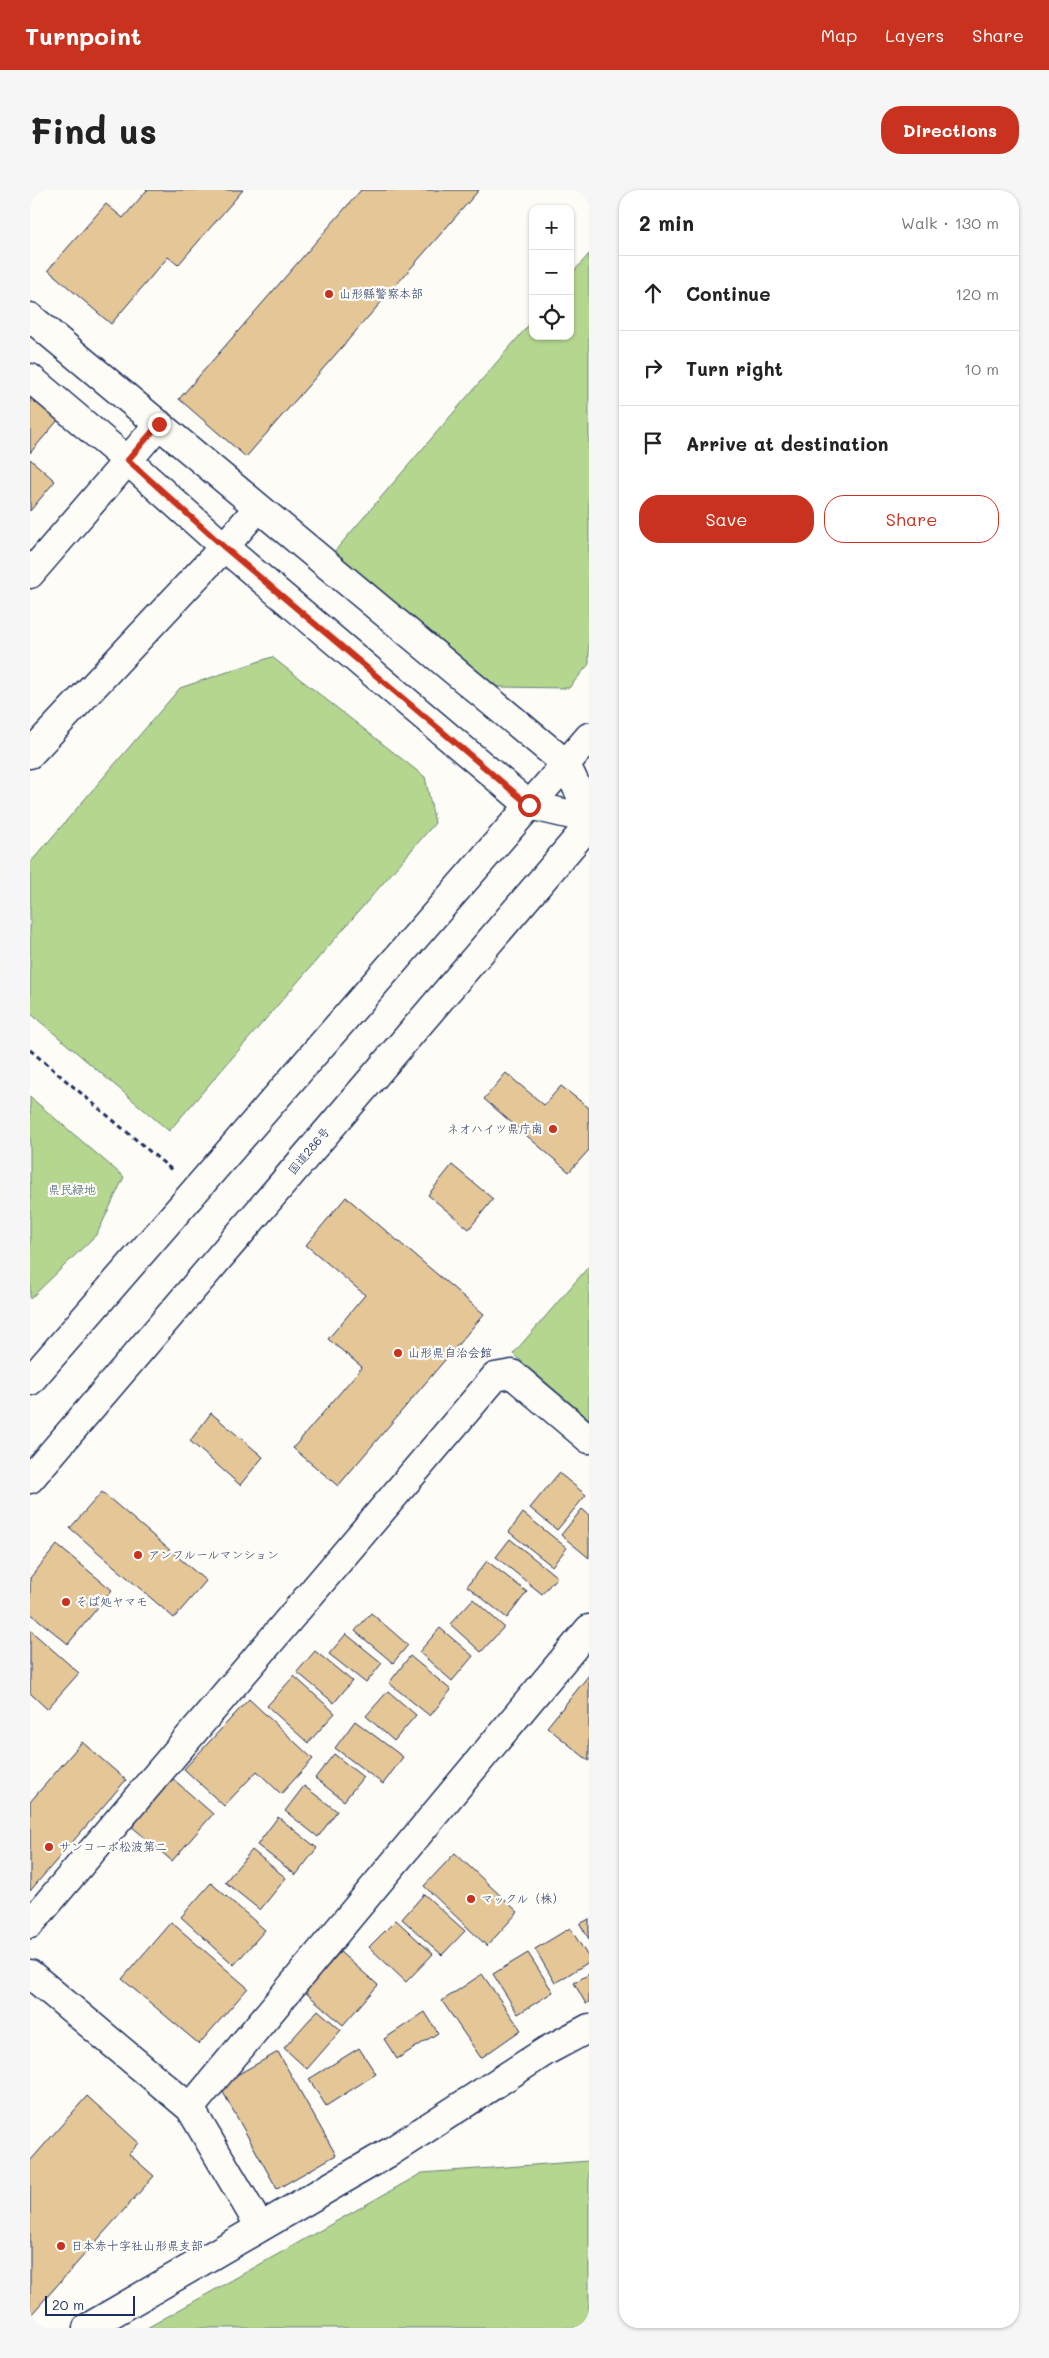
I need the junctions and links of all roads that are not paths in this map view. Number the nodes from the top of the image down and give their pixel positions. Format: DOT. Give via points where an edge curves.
graph roads {
  1 [pos="30,317"];
  2 [pos="30,378"];
  3 [pos="159,424"];
  4 [pos="128,460"];
  5 [pos="258,508"];
  6 [pos="224,547"];
  7 [pos="30,574"];
  8 [pos="589,737"];
  9 [pos="30,754"];
  10 [pos="565,763"];
  11 [pos="529,805"];
  12 [pos="589,812"];
  13 [pos="589,819"];
  14 [pos="589,825"];
  15 [pos="30,1381"];
  16 [pos="589,1439"];
  17 [pos="30,1479"];
  18 [pos="589,1629"];
  19 [pos="30,1924"];
  20 [pos="30,1974"];
  21 [pos="589,2028"];
  22 [pos="190,2108"];
  23 [pos="260,2227"];
  24 [pos="88,2328"];
  1 -- 3 [label="main road"];
  2 -- 4 [label="main road"];
  3 -- 4 [label="main road"];
  3 -- 5 [label="main road"];
  4 -- 6 [label="main road"];
  4 -- 7 [label="main road"];
  5 -- 6 [label="main road"];
  5 -- 10 [label="main road"];
  6 -- 9 [label="main road"];
  6 -- 11 [label="main road"];
  8 -- 10 [label="main road"];
  10 -- 11 [label="main road"];
  10 -- 12 [label="main road"];
  11 -- 13 [label="main road"];
  11 -- 15 [label="main road"];
  14 -- 17 [label="main road, 国道286号"];
  16 -- 19 [label="main road" via="512,1374 495,1377"];
  18 -- 22 [label="main road"];
  20 -- 22 [label="main road"];
  21 -- 23 [label="main road" via="390,2152"];
  22 -- 23 [label="main road"];
  23 -- 24 [label="main road"];
}
